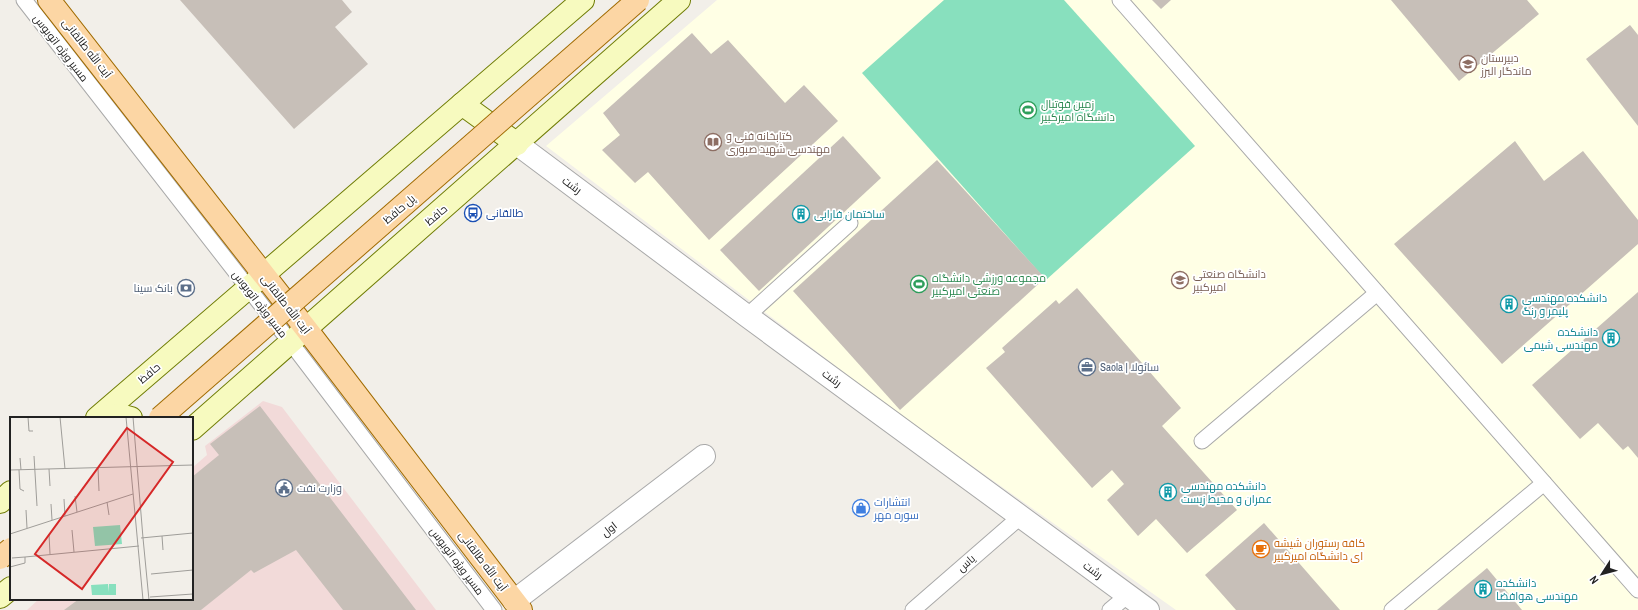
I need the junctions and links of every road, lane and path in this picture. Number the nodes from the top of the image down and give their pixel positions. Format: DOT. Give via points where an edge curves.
graph roads {
  1 [pos="24,0"];
  2 [pos="49,0"];
  3 [pos="583,0"];
  4 [pos="638,0"];
  5 [pos="679,0"];
  6 [pos="1120,0"];
  7 [pos="462,104"];
  8 [pos="517,144"];
  9 [pos="850,223"];
  10 [pos="256,282"];
  11 [pos="1377,293"];
  12 [pos="747,316"];
  13 [pos="299,336"];
  14 [pos="98,417"];
  15 [pos="105,417"];
  16 [pos="128,417"];
  17 [pos="161,417"];
  18 [pos="193,428"];
  19 [pos="1202,441"];
  20 [pos="704,456"];
  21 [pos="1544,483"];
  22 [pos="10,493"];
  23 [pos="0,502"];
  24 [pos="1020,517"];
  25 [pos="10,550"];
  26 [pos="0,557"];
  27 [pos="10,562"];
  28 [pos="10,589"];
  29 [pos="1638,590"];
  30 [pos="1128,595"];
  31 [pos="0,597"];
  32 [pos="517,606"];
  33 [pos="494,610"];
  34 [pos="913,610"];
  35 [pos="1110,610"];
  36 [pos="1148,610"];
  37 [pos="1392,610"];
  1 -- 10 [label="lane, مسیر ویژه اتوبوس"];
  2 -- 10 [label="main road, آیت الله طالقانی"];
  3 -- 7 [label="main road, حافظ"];
  4 -- 17 [label="main road, پل حافظ, bridge"];
  5 -- 8 [label="main road, حافظ"];
  6 -- 11 [label="lane"];
  7 -- 8 [label="main road"];
  7 -- 10 [label="main road, حافظ"];
  8 -- 12 [label="street, رشت"];
  8 -- 13 [label="main road, حافظ"];
  9 -- 12 [label="lane"];
  10 -- 13 [label="main road, آیت الله طالقانی"];
  10 -- 14 [label="main road, حافظ"];
  11 -- 19 [label="lane"];
  11 -- 21 [label="lane"];
  12 -- 24 [label="street, رشت"];
  13 -- 18 [label="main road, حافظ"];
  13 -- 32 [label="main road, آیت الله طالقانی"];
  13 -- 33 [label="lane, مسیر ویژه اتوبوس"];
  15 -- 16 [label="main road" via="123,415"];
  20 -- 32 [label="street, اول"];
  21 -- 29 [label="lane"];
  21 -- 37 [label="lane"];
  22 -- 23 [label="main road"];
  24 -- 30 [label="street, رشت"];
  24 -- 34 [label="lane, یاس"];
  25 -- 26 [label="main road, bridge"];
  26 -- 27 [label="main road"];
  28 -- 31 [label="main road"];
  30 -- 35 [label="lane"];
  30 -- 36 [label="street, رشت"];
}
